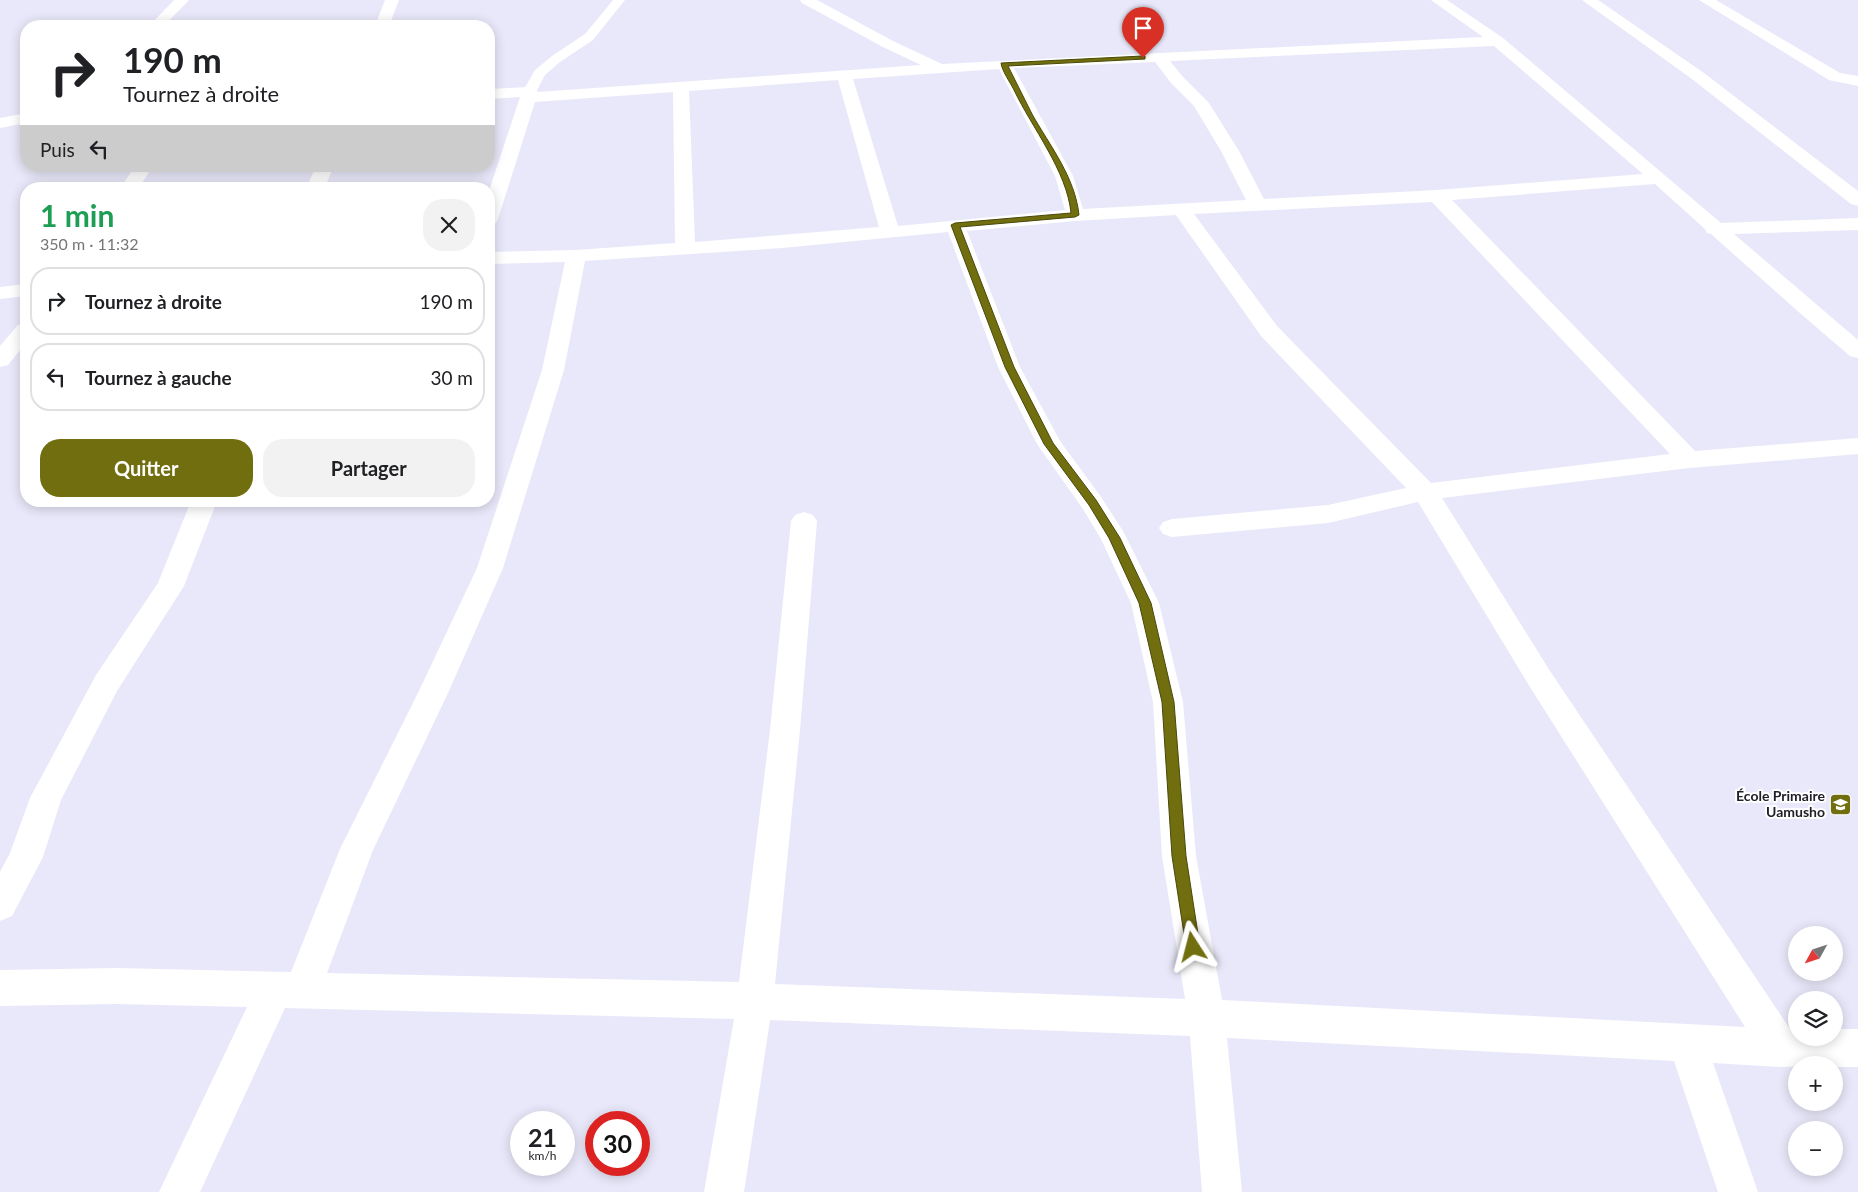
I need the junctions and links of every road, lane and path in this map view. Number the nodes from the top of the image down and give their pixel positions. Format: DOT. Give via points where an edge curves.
graph roads {
  1 [pos="182,0"];
  2 [pos="392,0"];
  3 [pos="619,0"];
  4 [pos="808,0"];
  5 [pos="1438,0"];
  6 [pos="1589,0"];
  7 [pos="1706,0"];
  8 [pos="162,20"];
  9 [pos="384,20"];
  10 [pos="1498,41"];
  11 [pos="1159,57"];
  12 [pos="1004,64"];
  13 [pos="940,68"];
  14 [pos="844,75"];
  15 [pos="1858,81"];
  16 [pos="681,86"];
  17 [pos="495,94"];
  18 [pos="530,94"];
  19 [pos="20,119"];
  20 [pos="0,122"];
  21 [pos="1659,178"];
  22 [pos="1437,196"];
  23 [pos="1858,200"];
  24 [pos="495,201"];
  25 [pos="1258,205"];
  26 [pos="1180,208"];
  27 [pos="1075,215"];
  28 [pos="1858,224"];
  29 [pos="955,225"];
  30 [pos="1714,228"];
  31 [pos="890,232"];
  32 [pos="685,248"];
  33 [pos="576,256"];
  34 [pos="495,258"];
  35 [pos="20,291"];
  36 [pos="0,293"];
  37 [pos="20,337"];
  38 [pos="1858,351"];
  39 [pos="0,360"];
  40 [pos="1858,446"];
  41 [pos="1689,460"];
  42 [pos="1425,492"];
  43 [pos="202,507"];
  44 [pos="804,522"];
  45 [pos="1172,528"];
  46 [pos="0,905"];
  47 [pos="0,988"];
  48 [pos="289,989"];
  49 [pos="755,1001"];
  50 [pos="1207,1018"];
  51 [pos="1687,1043"];
  52 [pos="1780,1048"];
  53 [pos="1858,1048"];
  54 [pos="179,1192"];
  55 [pos="724,1192"];
  56 [pos="1222,1192"];
  57 [pos="1738,1192"];
  1 -- 8 [label="street"];
  2 -- 9 [label="street"];
  3 -- 18 [label="lane" via="589,37 540,73"];
  4 -- 13 [label="street"];
  5 -- 10 [label="street"];
  6 -- 23 [label="street" via="1698,76"];
  7 -- 15 [label="street" via="1835,77"];
  10 -- 11 [label="street"];
  10 -- 21 [label="street"];
  11 -- 12 [label="street"];
  11 -- 25 [label="street" via="1176,80 1201,103"];
  12 -- 13 [label="street"];
  12 -- 27 [label="street" via="1063,173 1074,201"];
  13 -- 14 [label="street"];
  14 -- 16 [label="street"];
  14 -- 31 [label="street"];
  16 -- 18 [label="street"];
  16 -- 32 [label="street"];
  17 -- 18 [label="street"];
  18 -- 24 [label="street"];
  19 -- 20 [label="street"];
  21 -- 22 [label="street"];
  21 -- 30 [label="street"];
  22 -- 25 [label="street"];
  22 -- 41 [label="street"];
  25 -- 26 [label="street"];
  26 -- 27 [label="street"];
  26 -- 42 [label="street" via="1268,331"];
  27 -- 29 [label="street"];
  28 -- 30 [label="street"];
  29 -- 31 [label="street"];
  29 -- 50 [label="street" via="1009,367 1049,444 1114,538 1145,603 1168,702 1179,856"];
  30 -- 38 [label="street"];
  31 -- 32 [label="street"];
  32 -- 33 [label="street"];
  33 -- 34 [label="street"];
  33 -- 48 [label="street" via="553,370 490,568"];
  35 -- 36 [label="street"];
  37 -- 39 [label="street"];
  40 -- 41 [label="street"];
  41 -- 42 [label="street"];
  42 -- 45 [label="street" via="1328,514"];
  42 -- 52 [label="street" via="1540,679"];
  43 -- 46 [label="street" via="170,586 106,683 46,798 26,857"];
  44 -- 49 [label="street"];
  47 -- 48 [label="street"];
  48 -- 49 [label="street"];
  48 -- 54 [label="street"];
  49 -- 50 [label="street"];
  49 -- 55 [label="street"];
  50 -- 51 [label="street"];
  50 -- 56 [label="street"];
  51 -- 52 [label="street"];
  51 -- 57 [label="street"];
  52 -- 53 [label="street"];
}
